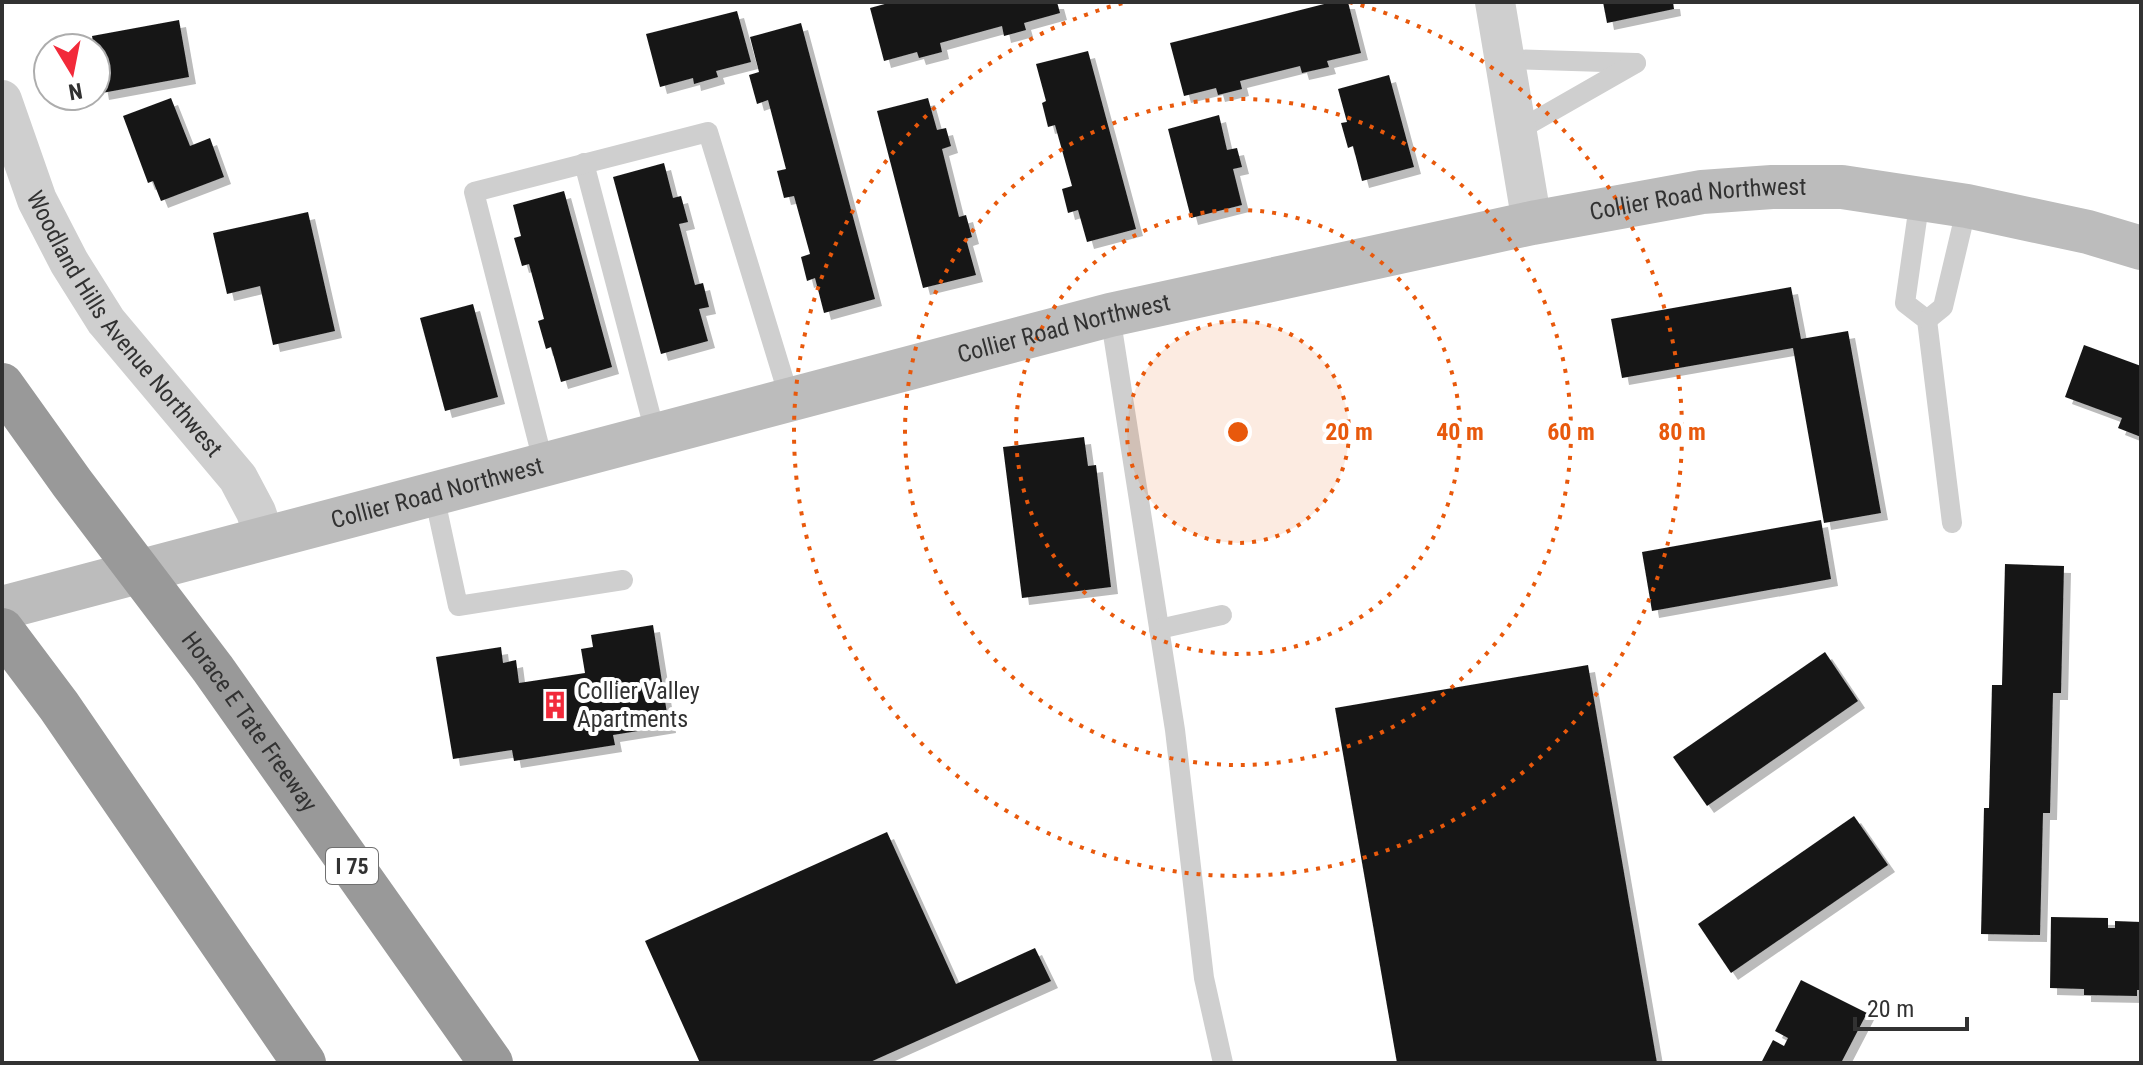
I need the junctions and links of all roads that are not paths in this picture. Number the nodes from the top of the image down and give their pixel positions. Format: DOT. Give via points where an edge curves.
graph roads {
  1 [pos="1495,2"];
  2 [pos="1505,59"];
  3 [pos="2,100"];
  4 [pos="1517,131"];
  5 [pos="584,163"];
  6 [pos="1920,198"];
  7 [pos="1967,206"];
  8 [pos="1532,223"];
  9 [pos="2141,248"];
  10 [pos="1110,315"];
  11 [pos="1927,320"];
  12 [pos="2,385"];
  13 [pos="790,400"];
  14 [pos="656,436"];
  15 [pos="544,465"];
  16 [pos="434,495"];
  17 [pos="1952,523"];
  18 [pos="265,539"];
  19 [pos="623,580"];
  20 [pos="2,608"];
  21 [pos="1222,615"];
  22 [pos="1159,629"];
  23 [pos="2,630"];
  24 [pos="304,1063"];
  25 [pos="491,1063"];
  26 [pos="1223,1063"];
  1 -- 2 [label="street"];
  2 -- 4 [label="street"];
  2 -- 4 [label="lane" via="1636,63"];
  3 -- 18 [label="street, Woodland Hills Avenue Northwest" via="37,200 69,262 106,321 238,478"];
  4 -- 8 [label="street"];
  5 -- 13 [label="lane" via="708,132"];
  5 -- 14 [label="lane"];
  5 -- 15 [label="lane" via="474,192"];
  6 -- 7 [label="street, Collier Road Northwest"];
  6 -- 8 [label="street, Collier Road Northwest" via="1842,187 1758,188 1702,192"];
  6 -- 11 [label="lane" via="1905,303"];
  7 -- 9 [label="street, Collier Road Northwest"];
  7 -- 11 [label="lane" via="1943,307"];
  8 -- 10 [label="street, Collier Road Northwest"];
  10 -- 13 [label="street, Collier Road Northwest"];
  10 -- 22 [label="lane"];
  11 -- 17 [label="lane"];
  12 -- 25 [label="highway, Horace E Tate Freeway / I 75" via="213,669"];
  13 -- 14 [label="street, Collier Road Northwest"];
  14 -- 15 [label="street, Collier Road Northwest"];
  15 -- 16 [label="street, Collier Road Northwest"];
  16 -- 18 [label="street, Collier Road Northwest"];
  16 -- 19 [label="lane" via="458,606"];
  18 -- 20 [label="street, Collier Road Northwest"];
  21 -- 22 [label="lane"];
  22 -- 26 [label="lane" via="1204,978"];
  23 -- 24 [label="highway"];
}
